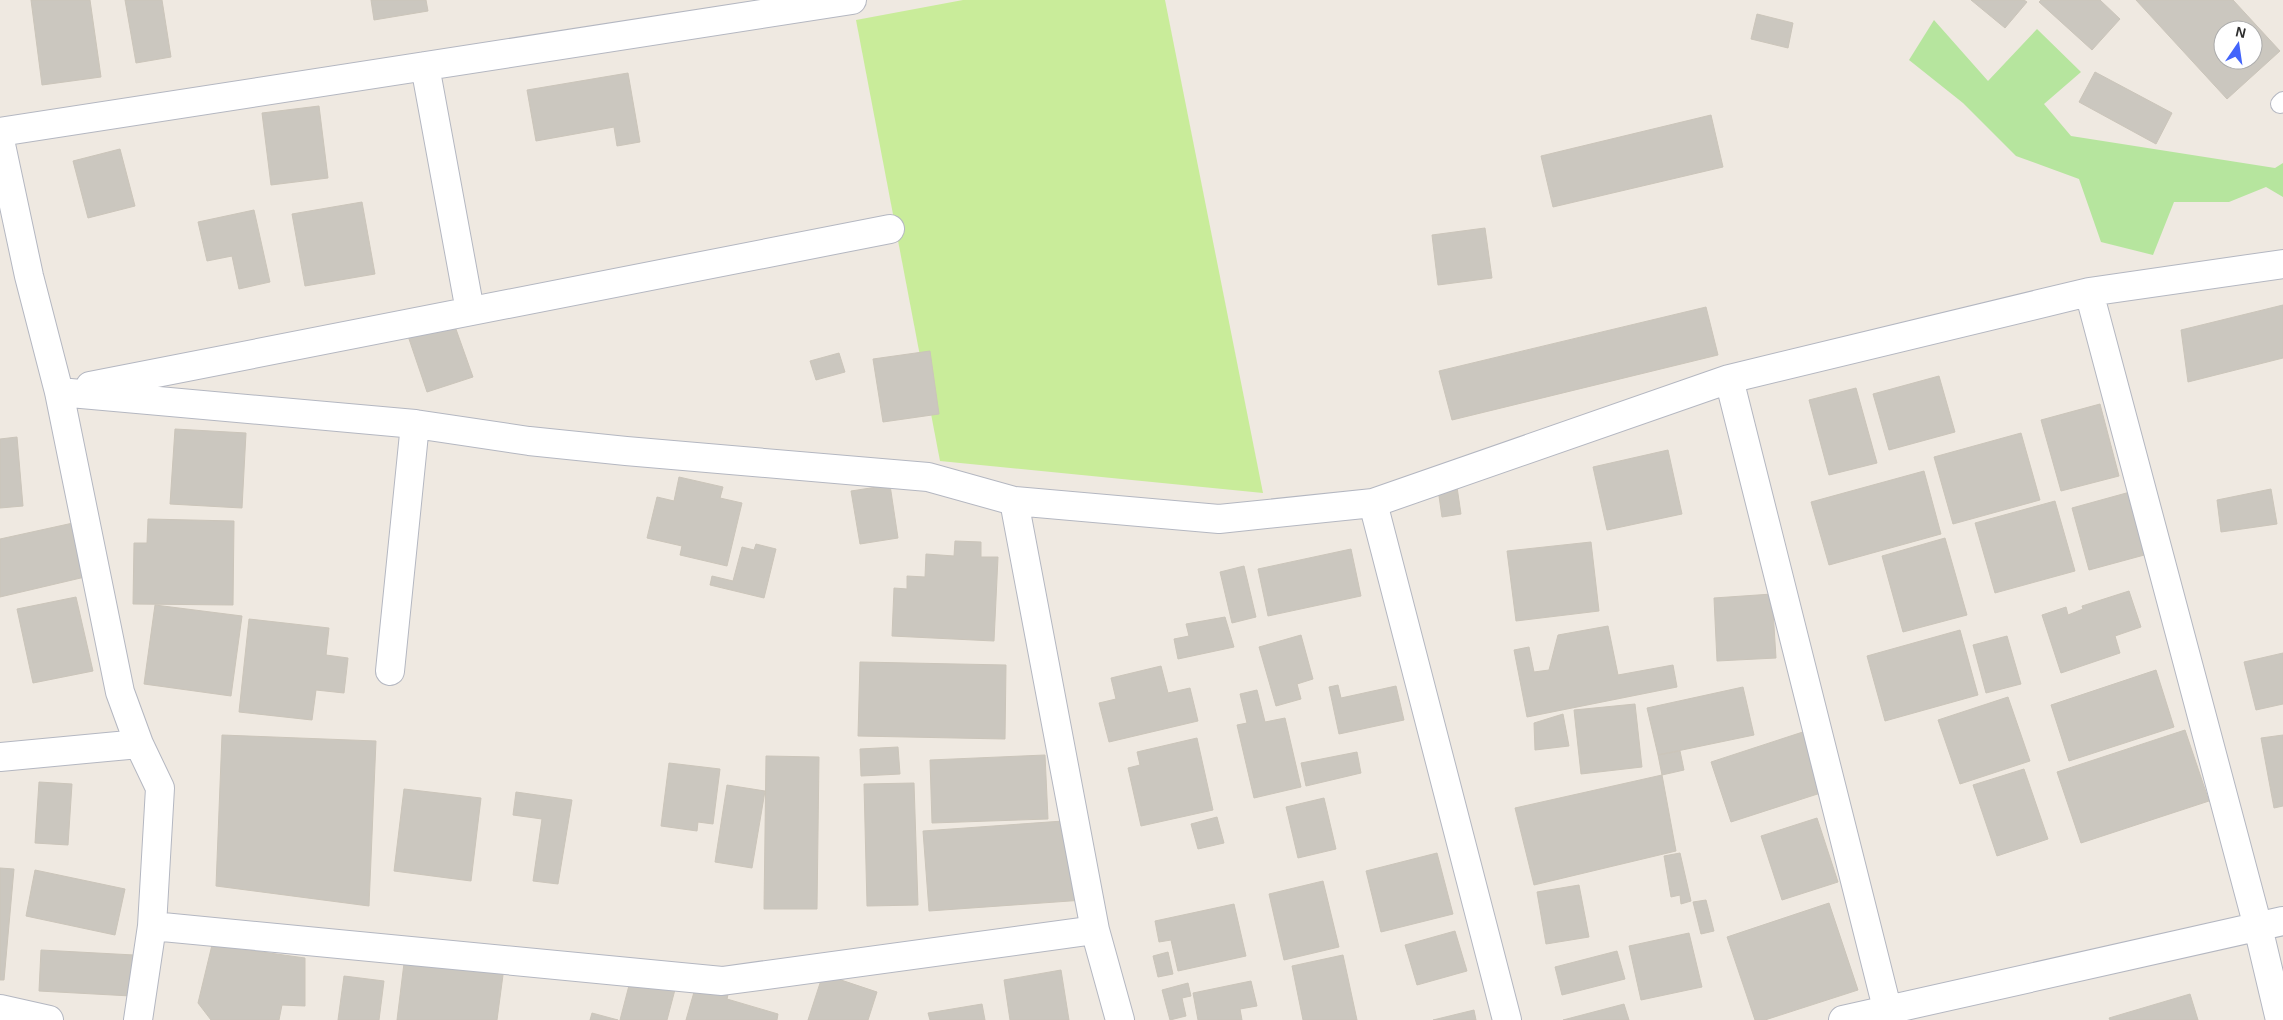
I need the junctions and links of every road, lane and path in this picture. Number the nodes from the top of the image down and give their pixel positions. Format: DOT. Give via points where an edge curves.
graph roads {
  1 [pos="852,0"];
  2 [pos="425,66"];
  3 [pos="0,132"];
  4 [pos="0,140"];
  5 [pos="890,229"];
  6 [pos="2283,264"];
  7 [pos="2089,292"];
  8 [pos="470,311"];
  9 [pos="1729,379"];
  10 [pos="59,392"];
  11 [pos="415,424"];
  12 [pos="1014,501"];
  13 [pos="1373,504"];
  14 [pos="390,672"];
  15 [pos="139,744"];
  16 [pos="0,757"];
  17 [pos="2271,924"];
  18 [pos="152,926"];
  19 [pos="1095,930"];
  20 [pos="0,1009"];
  21 [pos="1890,1015"];
  22 [pos="49,1020"];
  23 [pos="138,1020"];
  24 [pos="1120,1020"];
  25 [pos="1507,1020"];
  26 [pos="1843,1020"];
  27 [pos="2280,1020"];
  1 -- 2 [label="street"];
  2 -- 3 [label="street"];
  2 -- 8 [label="street"];
  4 -- 10 [label="street" via="29,276"];
  5 -- 8 [label="street"];
  6 -- 7 [label="street"];
  7 -- 9 [label="street"];
  7 -- 17 [label="street"];
  8 -- 10 [label="street"];
  9 -- 13 [label="street"];
  9 -- 21 [label="street"];
  10 -- 11 [label="street"];
  10 -- 15 [label="street" via="120,692"];
  11 -- 12 [label="street" via="529,441 928,477"];
  11 -- 14 [label="street"];
  12 -- 13 [label="street" via="1219,519"];
  12 -- 19 [label="street"];
  13 -- 25 [label="street"];
  15 -- 16 [label="street"];
  15 -- 18 [label="street" via="160,788"];
  17 -- 21 [label="street"];
  17 -- 27 [label="street"];
  18 -- 19 [label="street" via="722,981"];
  18 -- 23 [label="street"];
  19 -- 24 [label="street"];
  20 -- 22 [label="street"];
  21 -- 26 [label="street"];
}
